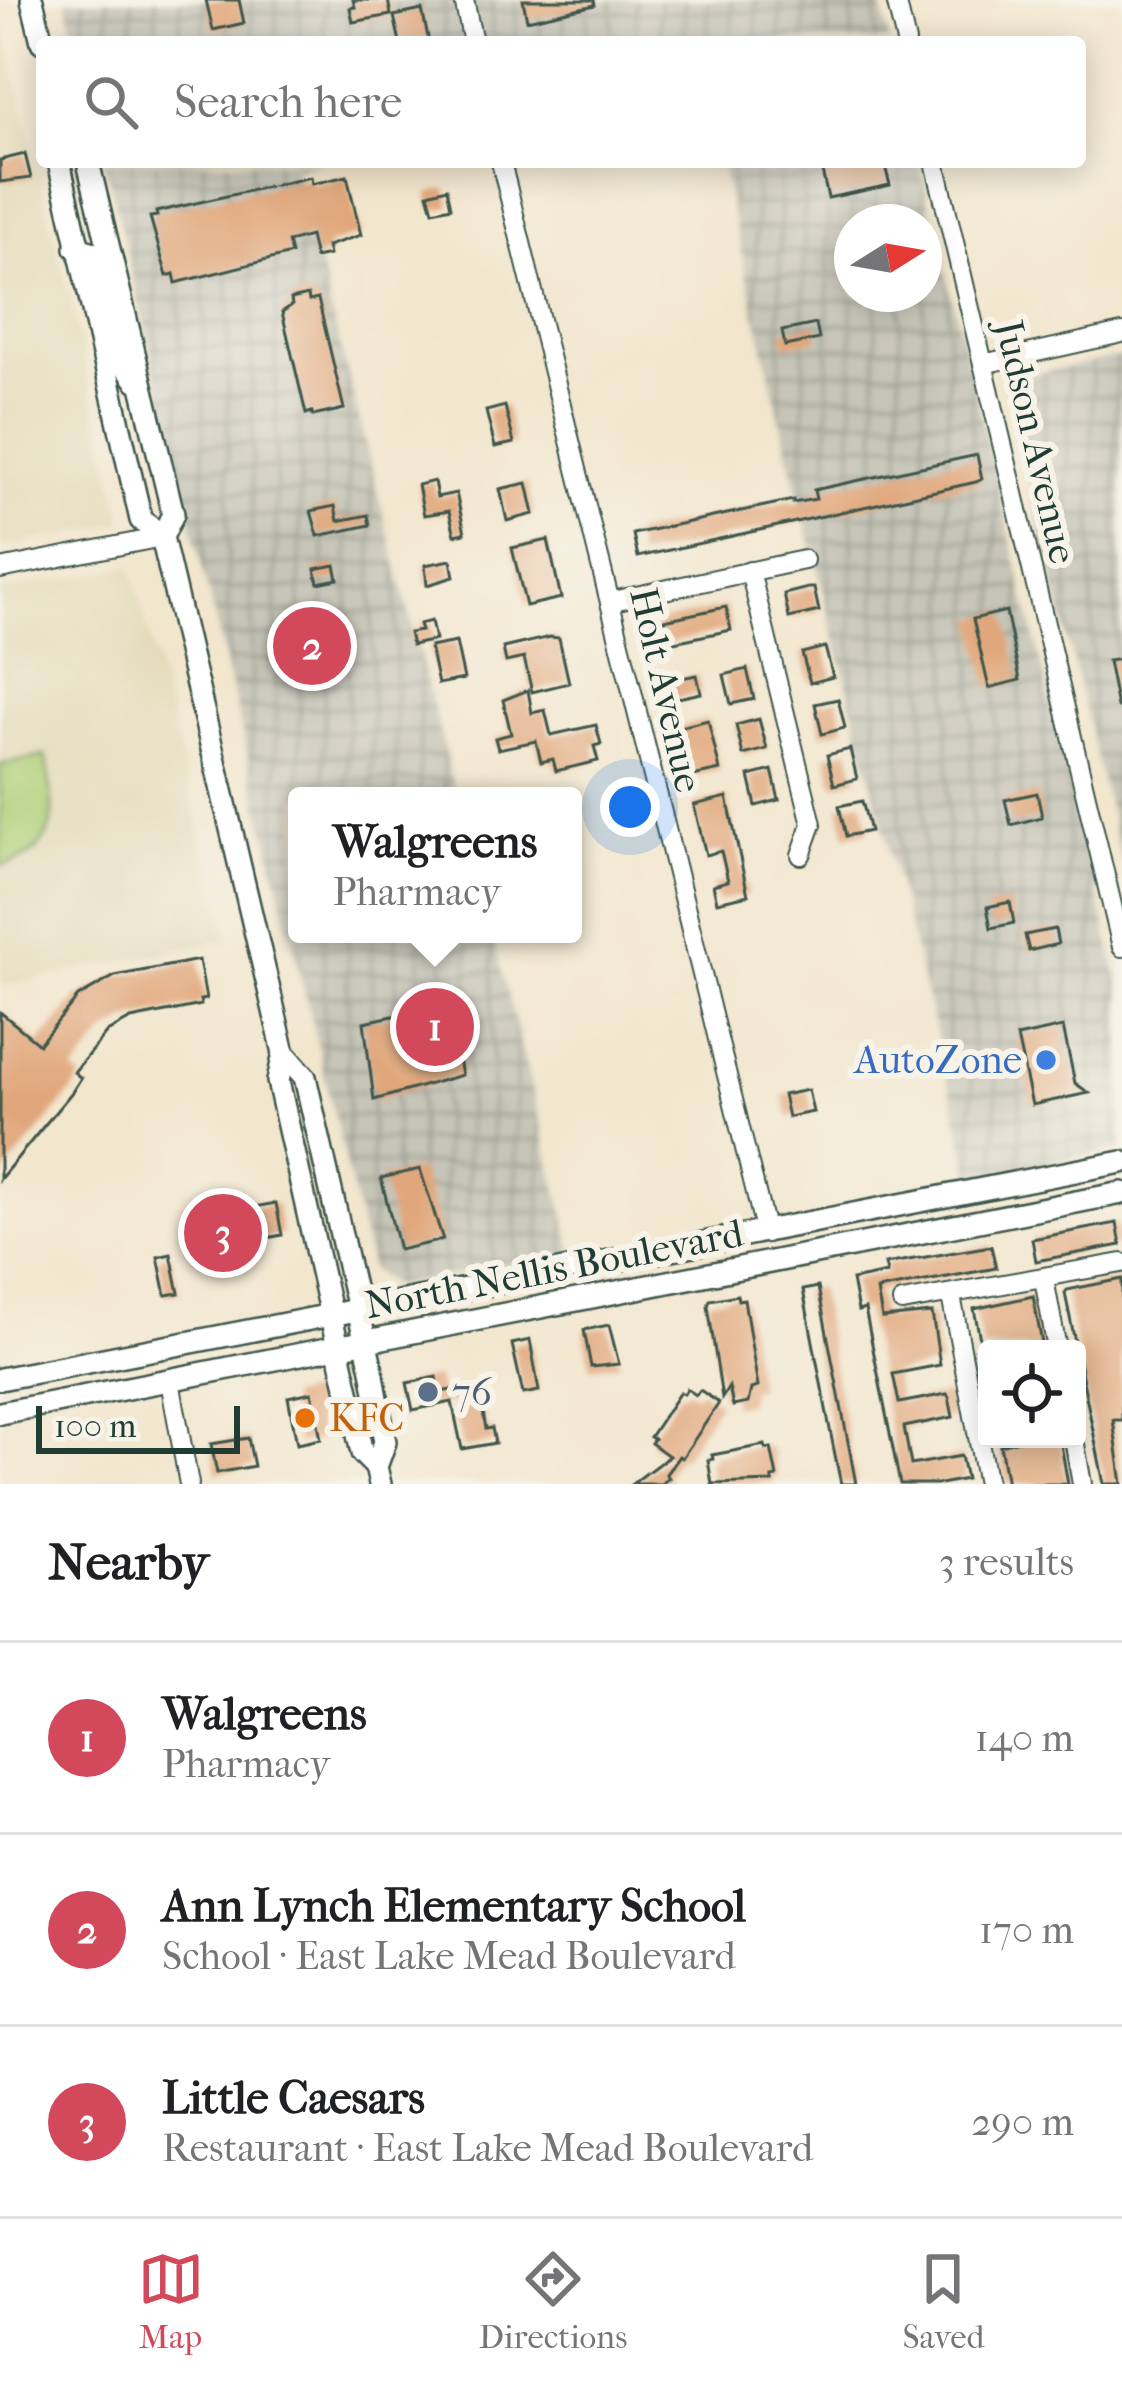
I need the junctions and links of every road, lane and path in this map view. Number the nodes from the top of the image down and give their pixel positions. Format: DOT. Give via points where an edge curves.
graph roads {
  1 [pos="32,0"];
  2 [pos="464,0"];
  3 [pos="896,0"];
  4 [pos="41,36"];
  5 [pos="472,36"];
  6 [pos="905,36"];
  7 [pos="59,168"];
  8 [pos="89,168"];
  9 [pos="504,168"];
  10 [pos="936,168"];
  11 [pos="76,248"];
  12 [pos="1122,334"];
  13 [pos="983,364"];
  14 [pos="144,390"];
  15 [pos="162,537"];
  16 [pos="805,560"];
  17 [pos="0,569"];
  18 [pos="750,571"];
  19 [pos="613,601"];
  20 [pos="801,855"];
  21 [pos="1122,946"];
  22 [pos="284,1053"];
  23 [pos="1122,1162"];
  24 [pos="1122,1193"];
  25 [pos="766,1232"];
  26 [pos="1122,1263"];
  27 [pos="1045,1279"];
  28 [pos="951,1296"];
  29 [pos="902,1302"];
  30 [pos="360,1310"];
  31 [pos="334,1316"];
  32 [pos="1056,1340"];
  33 [pos="367,1343"];
  34 [pos="341,1348"];
  35 [pos="170,1381"];
  36 [pos="4,1384"];
  37 [pos="0,1412"];
  38 [pos="1076,1448"];
  39 [pos="378,1475"];
  40 [pos="189,1484"];
  41 [pos="987,1484"];
  42 [pos="1082,1484"];
  1 -- 4 [label="main road"];
  2 -- 5 [label="street"];
  3 -- 6 [label="street"];
  7 -- 11 [label="main road"];
  8 -- 14 [label="main road"];
  9 -- 19 [label="street, Holt Avenue"];
  10 -- 13 [label="street, Judson Avenue"];
  11 -- 14 [label="main road" via="91,252 119,357"];
  11 -- 15 [label="main road" via="141,520"];
  12 -- 13 [label="street"];
  13 -- 21 [label="street, Judson Avenue"];
  14 -- 15 [label="main road" via="173,514"];
  15 -- 17 [label="street"];
  15 -- 22 [label="main road"];
  16 -- 18 [label="street"];
  18 -- 19 [label="street"];
  18 -- 20 [label="street" via="812,824"];
  19 -- 25 [label="street, Holt Avenue"];
  22 -- 30 [label="main road" via="305,1077"];
  22 -- 31 [label="main road" via="278,1082"];
  23 -- 25 [label="main road, North Nellis Boulevard"];
  24 -- 33 [label="main road, North Nellis Boulevard"];
  25 -- 30 [label="main road, North Nellis Boulevard"];
  26 -- 27 [label="street"];
  27 -- 28 [label="street"];
  27 -- 32 [label="street"];
  28 -- 29 [label="street"];
  28 -- 41 [label="street"];
  30 -- 31 [label="main road, North Nellis Boulevard"];
  30 -- 33 [label="main road"];
  31 -- 34 [label="main road"];
  31 -- 36 [label="main road, North Nellis Boulevard"];
  33 -- 34 [label="main road, North Nellis Boulevard"];
  33 -- 39 [label="main road" via="385,1442"];
  34 -- 35 [label="main road, North Nellis Boulevard"];
  34 -- 39 [label="main road" via="362,1453"];
  35 -- 37 [label="main road, North Nellis Boulevard"];
  35 -- 40 [label="street"];
  38 -- 42 [label="street"];
}
